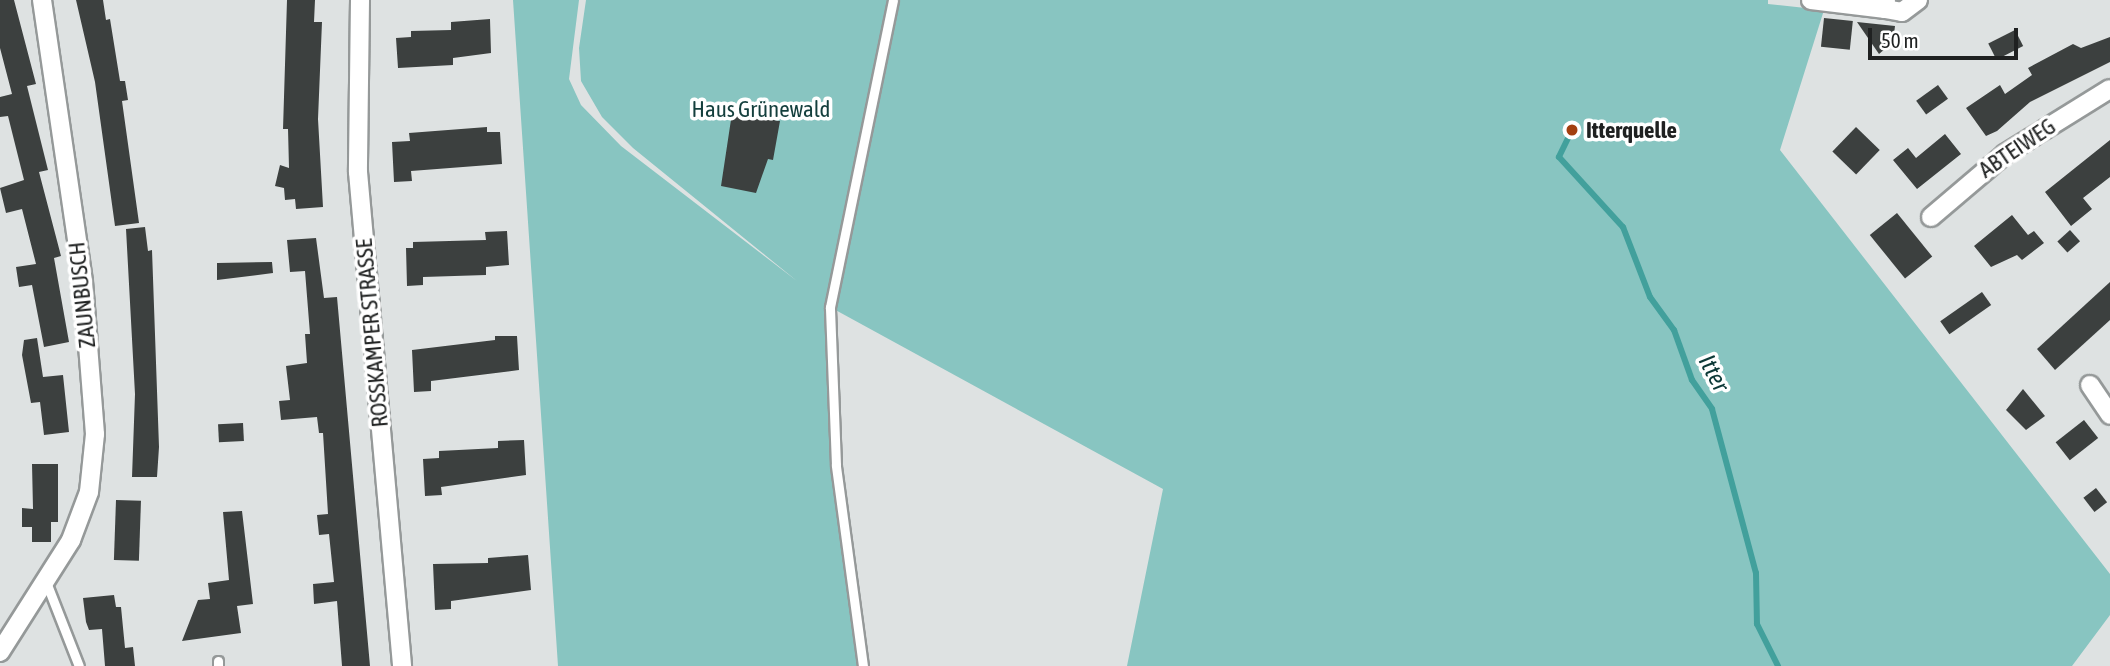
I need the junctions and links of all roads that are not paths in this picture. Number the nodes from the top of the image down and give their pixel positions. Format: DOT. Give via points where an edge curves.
graph roads {
  1 [pos="42,0"];
  2 [pos="360,0"];
  3 [pos="893,0"];
  4 [pos="1811,0"];
  5 [pos="1916,1"];
  6 [pos="1885,4"];
  7 [pos="2110,89"];
  8 [pos="1931,217"];
  9 [pos="2090,385"];
  10 [pos="2110,415"];
  11 [pos="46,582"];
  12 [pos="0,652"];
  13 [pos="79,666"];
  14 [pos="402,666"];
  15 [pos="863,666"];
  1 -- 11 [label="street, ZAUNBUSCH" via="83,281 95,434 89,492 71,540"];
  2 -- 14 [label="street, ROSSKAMPER STRASSE" via="358,172"];
  3 -- 15 [label="lane" via="830,307 836,465"];
  4 -- 6 [label="street"];
  5 -- 6 [label="street" via="1902,12"];
  7 -- 8 [label="street, ABTEIWEG" via="2005,154"];
  9 -- 10 [label="street"];
  11 -- 12 [label="street, ZAUNBUSCH"];
  11 -- 13 [label="lane"];
}
